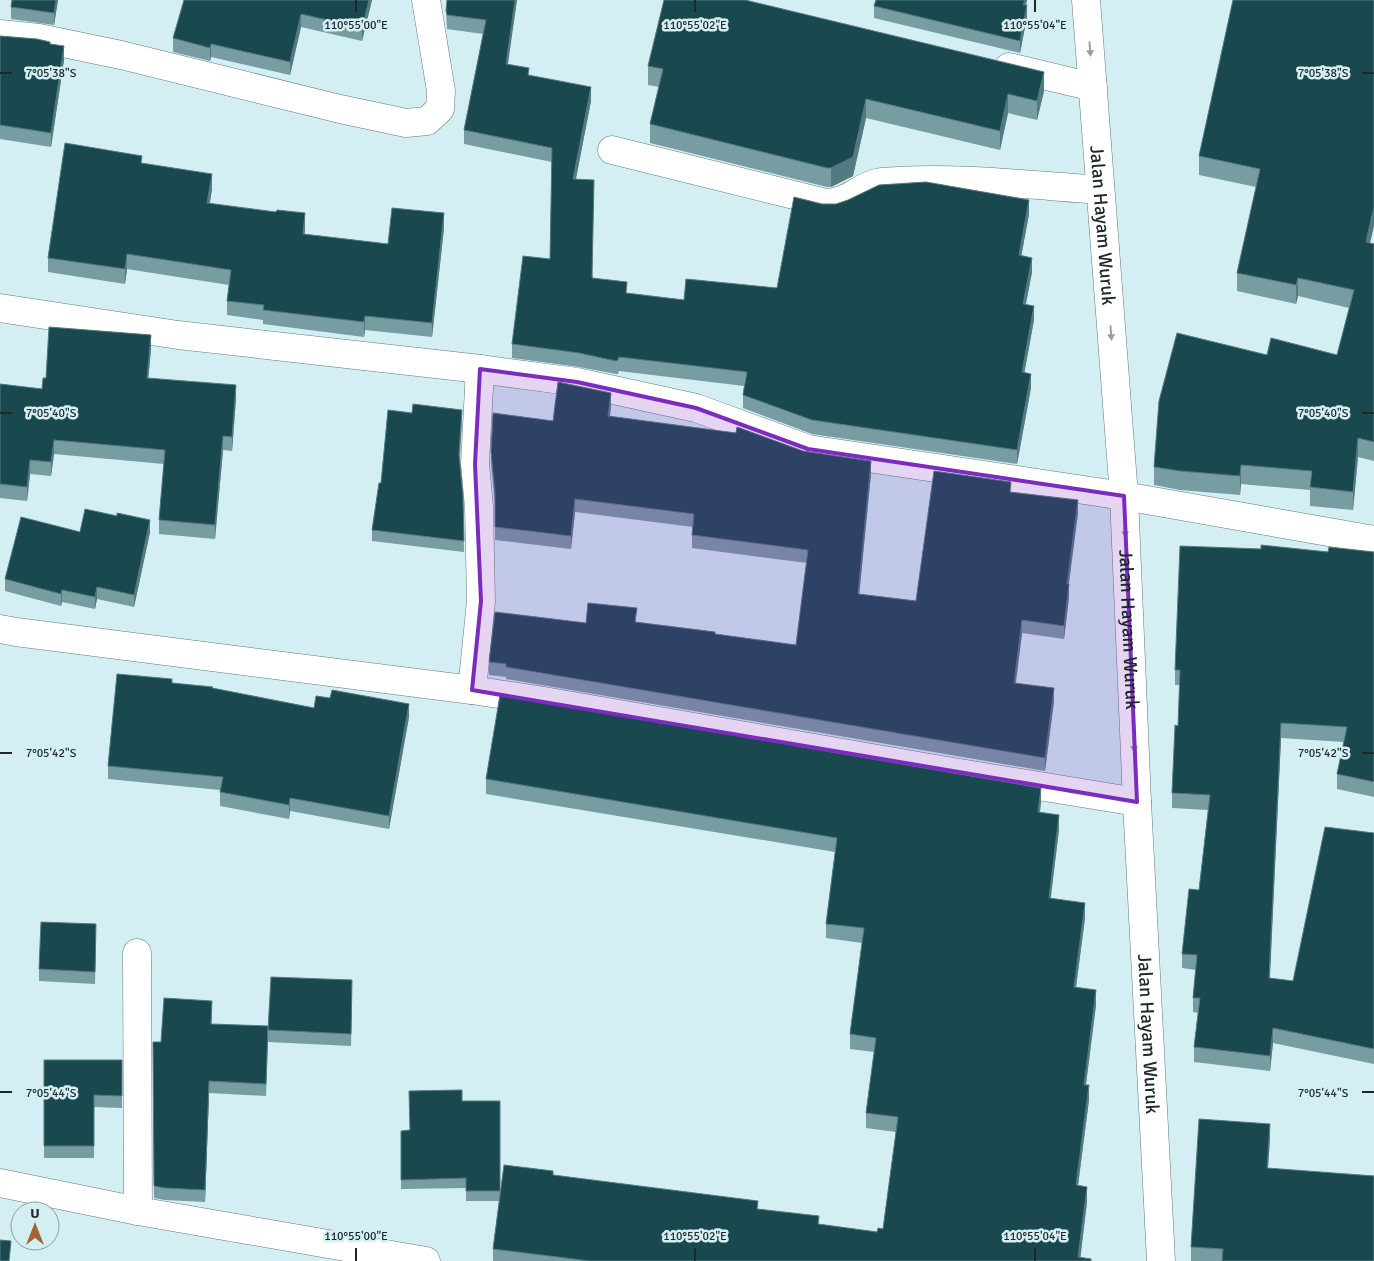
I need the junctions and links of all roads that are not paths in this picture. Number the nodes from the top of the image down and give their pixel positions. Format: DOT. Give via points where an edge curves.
graph roads {
  1 [pos="426,0"];
  2 [pos="1086,0"];
  3 [pos="0,34"];
  4 [pos="989,62"];
  5 [pos="1093,87"];
  6 [pos="612,150"];
  7 [pos="1100,190"];
  8 [pos="0,308"];
  9 [pos="480,369"];
  10 [pos="1124,496"];
  11 [pos="1374,540"];
  12 [pos="0,629"];
  13 [pos="472,690"];
  14 [pos="1137,802"];
  15 [pos="137,953"];
  16 [pos="0,1183"];
  17 [pos="138,1211"];
  18 [pos="426,1261"];
  19 [pos="1161,1261"];
  1 -- 3 [label="street" via="441,91 440,109 427,121 406,123 121,55 39,38"];
  2 -- 5 [label="street, Jalan Hayam Wuruk, one-way"];
  4 -- 5 [label="street"];
  5 -- 7 [label="street, Jalan Hayam Wuruk"];
  6 -- 7 [label="street" via="826,203 844,200 875,182 914,180"];
  7 -- 10 [label="street, Jalan Hayam Wuruk, one-way"];
  8 -- 9 [label="street" via="178,335"];
  9 -- 10 [label="street" via="577,382 696,408 808,449"];
  9 -- 13 [label="street" via="475,464 481,601"];
  10 -- 11 [label="street"];
  10 -- 14 [label="street, Jalan Hayam Wuruk, one-way"];
  12 -- 13 [label="street"];
  13 -- 14 [label="street"];
  14 -- 19 [label="street, Jalan Hayam Wuruk"];
  15 -- 17 [label="street"];
  16 -- 17 [label="street"];
  17 -- 18 [label="street"];
}
